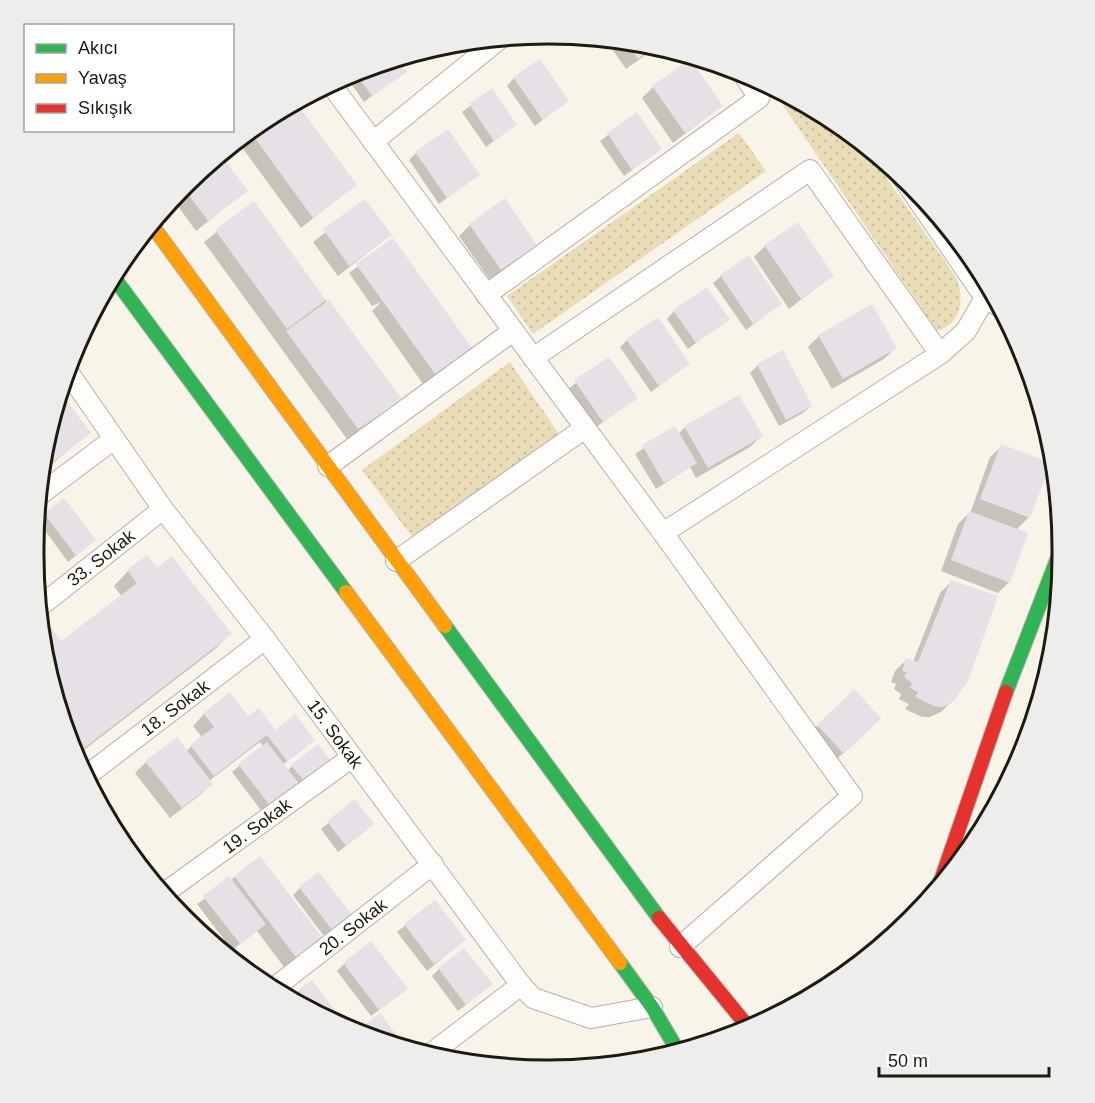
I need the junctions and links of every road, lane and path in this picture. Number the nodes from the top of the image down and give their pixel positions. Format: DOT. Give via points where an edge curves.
graph roads {
  1 [pos="491,47"];
  2 [pos="752,87"];
  3 [pos="335,90"];
  4 [pos="373,142"];
  5 [pos="156,231"];
  6 [pos="118,283"];
  7 [pos="486,295"];
  8 [pos="988,303"];
  9 [pos="513,331"];
  10 [pos="940,354"];
  11 [pos="533,358"];
  12 [pos="73,379"];
  13 [pos="585,428"];
  14 [pos="114,439"];
  15 [pos="328,466"];
  16 [pos="47,489"];
  17 [pos="163,509"];
  18 [pos="663,533"];
  19 [pos="396,561"];
  20 [pos="1051,577"];
  21 [pos="46,601"];
  22 [pos="265,639"];
  23 [pos="351,758"];
  24 [pos="92,771"];
  25 [pos="947,862"];
  26 [pos="433,864"];
  27 [pos="170,889"];
  28 [pos="680,946"];
  29 [pos="280,983"];
  30 [pos="521,985"];
  31 [pos="652,1007"];
  32 [pos="742,1020"];
  33 [pos="673,1043"];
  34 [pos="439,1047"];
  1 -- 4 [label="street"];
  2 -- 7 [label="street" via="759,98"];
  3 -- 4 [label="street"];
  4 -- 7 [label="street"];
  5 -- 15 [label="main road"];
  6 -- 31 [label="main road"];
  7 -- 9 [label="street"];
  8 -- 10 [label="street" via="966,331"];
  9 -- 11 [label="street"];
  9 -- 15 [label="street"];
  10 -- 11 [label="street" via="810,170"];
  10 -- 18 [label="street"];
  11 -- 13 [label="street"];
  12 -- 14 [label="street, 15. Sokak"];
  13 -- 18 [label="street"];
  13 -- 19 [label="street"];
  14 -- 16 [label="street"];
  14 -- 17 [label="street, 15. Sokak"];
  15 -- 19 [label="main road"];
  17 -- 21 [label="street, 33. Sokak"];
  17 -- 22 [label="street, 15. Sokak"];
  18 -- 28 [label="street" via="852,796"];
  19 -- 28 [label="main road"];
  20 -- 25 [label="main road" via="988,740"];
  22 -- 23 [label="street, 15. Sokak"];
  22 -- 24 [label="street, 18. Sokak"];
  23 -- 26 [label="street, 15. Sokak"];
  23 -- 27 [label="street, 19. Sokak"];
  26 -- 29 [label="street, 20. Sokak"];
  26 -- 30 [label="street, 15. Sokak"];
  28 -- 32 [label="main road"];
  30 -- 31 [label="street, 15. Sokak" via="533,998 591,1018"];
  30 -- 34 [label="street"];
  31 -- 33 [label="main road"];
}
